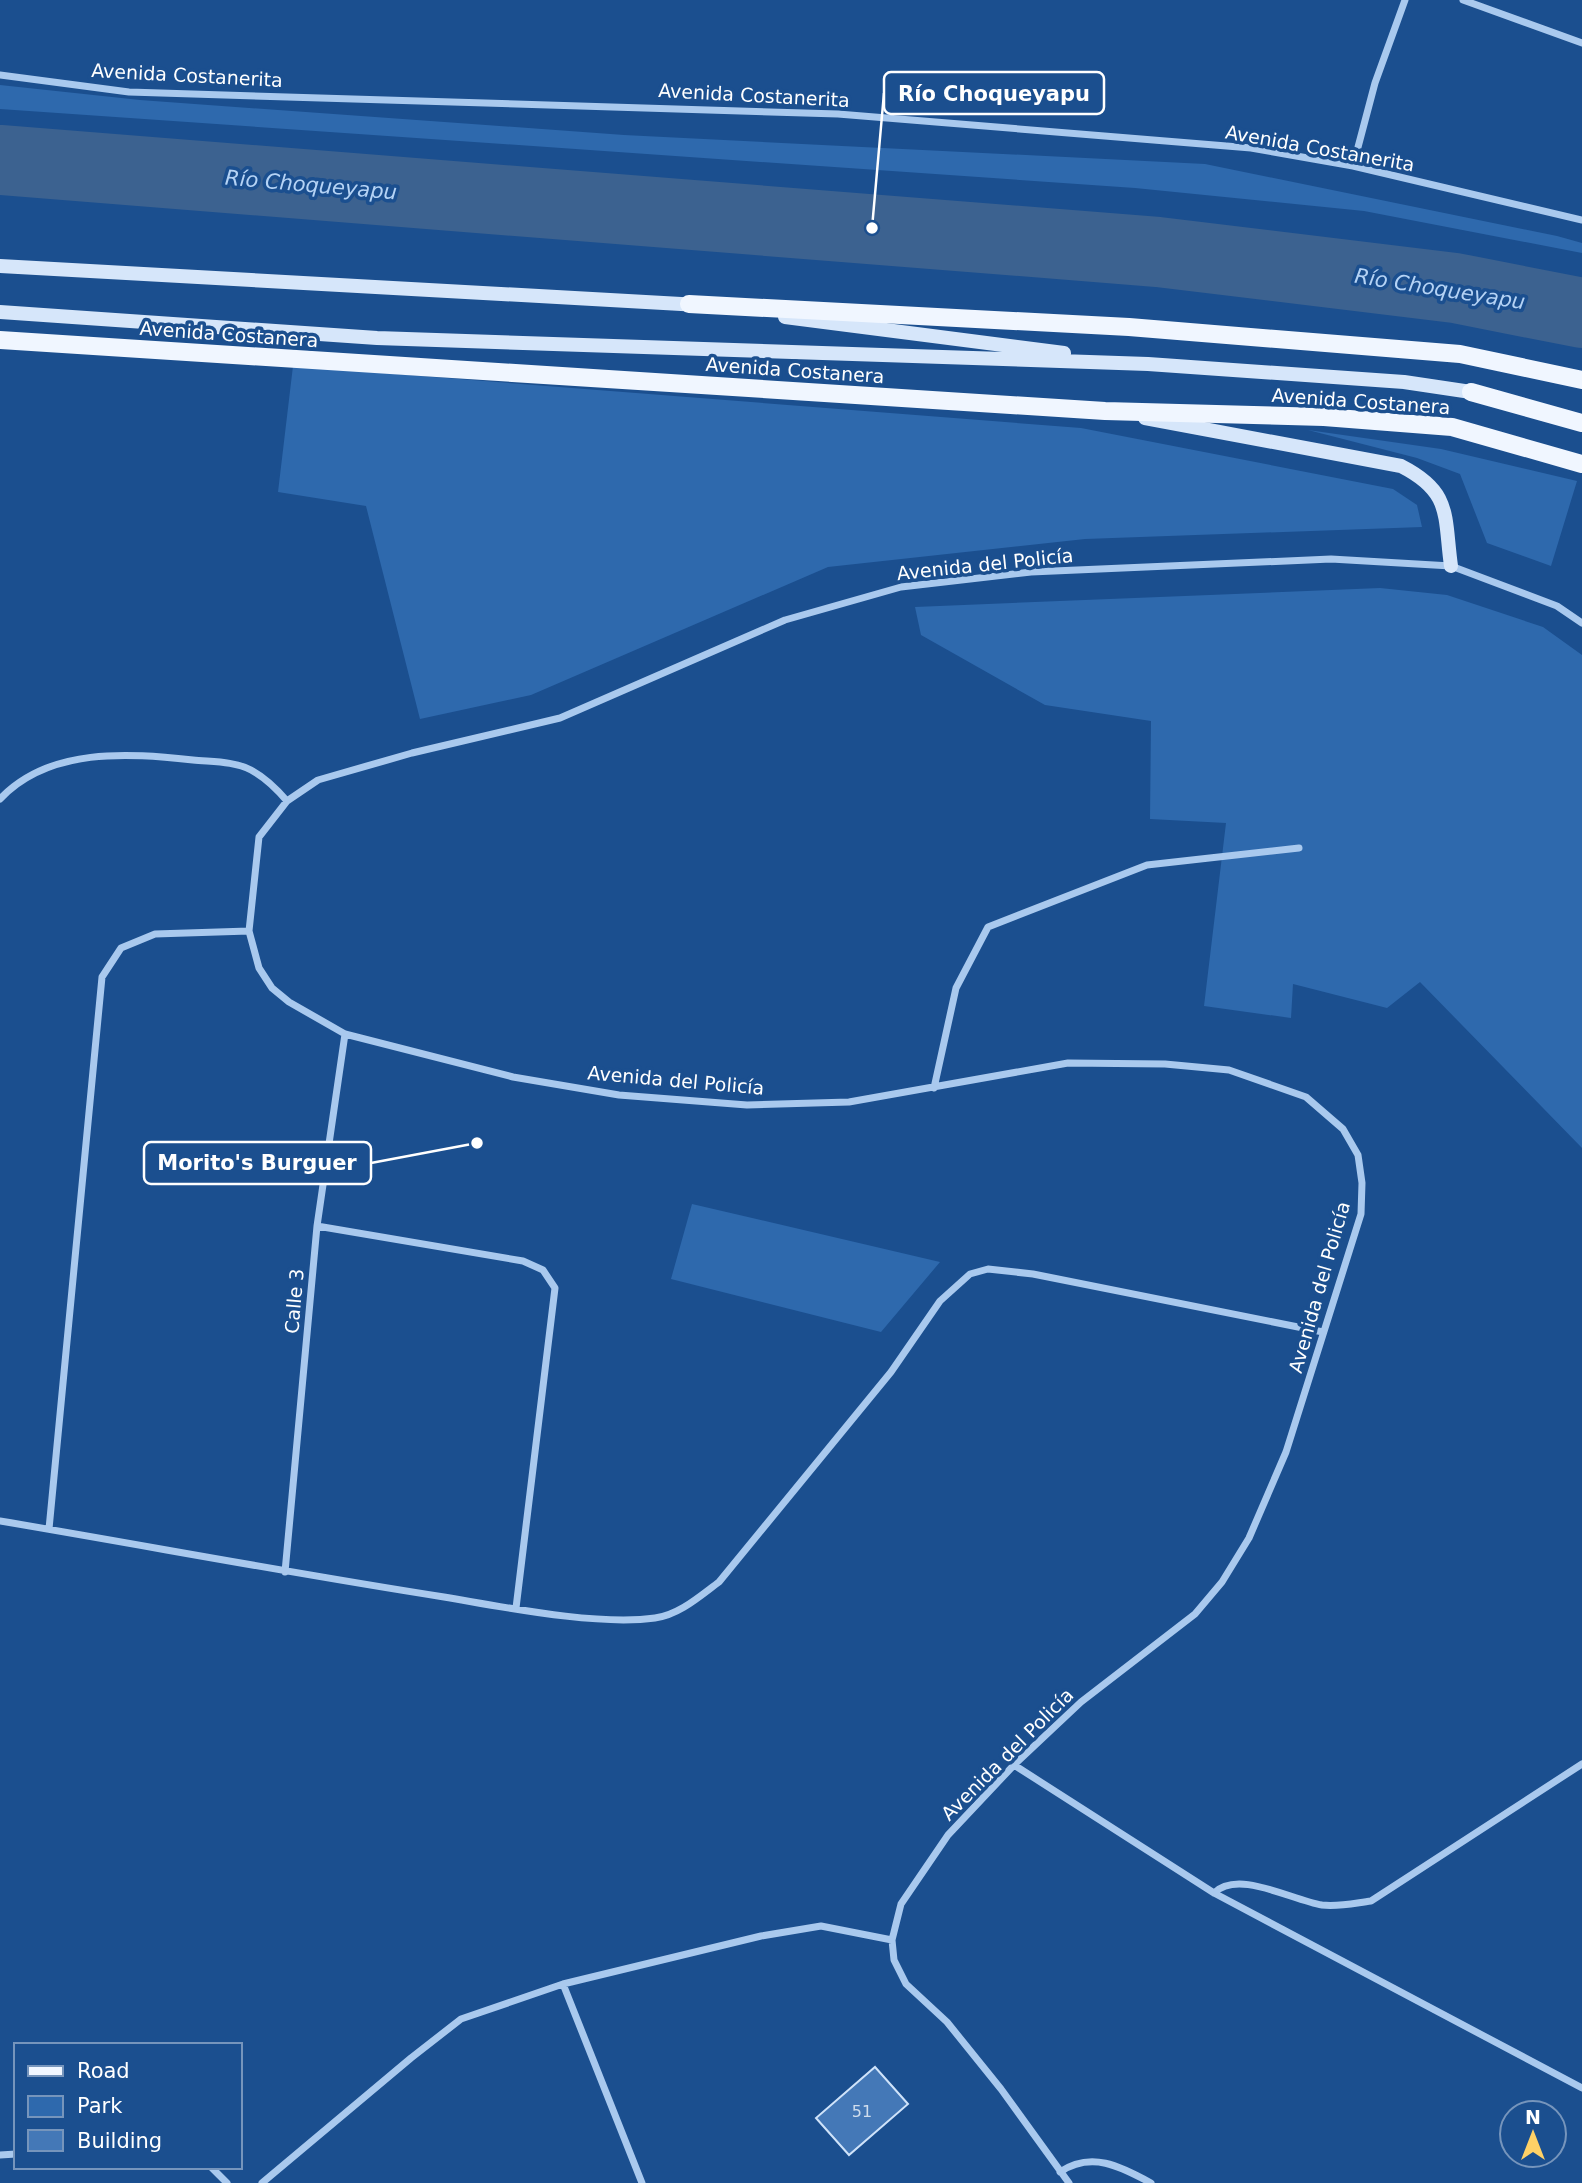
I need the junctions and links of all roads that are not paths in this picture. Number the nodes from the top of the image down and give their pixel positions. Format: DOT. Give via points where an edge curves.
graph roads {
  1 [pos="1405,0"];
  2 [pos="1463,0"];
  3 [pos="1582,43"];
  4 [pos="0,75"];
  5 [pos="1353,166"];
  6 [pos="1582,220"];
  7 [pos="0,266"];
  8 [pos="689,304"];
  9 [pos="0,312"];
  10 [pos="0,340"];
  11 [pos="1148,364"];
  12 [pos="1582,380"];
  13 [pos="1471,392"];
  14 [pos="1105,411"];
  15 [pos="1582,423"];
  16 [pos="1582,464"];
  17 [pos="1451,566"];
  18 [pos="1582,623"];
  19 [pos="0,799"];
  20 [pos="287,801"];
  21 [pos="1298,848"];
  22 [pos="249,931"];
  23 [pos="345,1034"];
  24 [pos="934,1088"];
  25 [pos="317,1226"];
  26 [pos="1323,1332"];
  27 [pos="0,1521"];
  28 [pos="50,1529"];
  29 [pos="285,1572"];
  30 [pos="516,1608"];
  31 [pos="1582,1764"];
  32 [pos="1014,1765"];
  33 [pos="1214,1893"];
  34 [pos="892,1940"];
  35 [pos="563,1984"];
  36 [pos="1582,2088"];
  37 [pos="213,2169"];
  38 [pos="1060,2172"];
  39 [pos="227,2183"];
  40 [pos="262,2183"];
  41 [pos="642,2183"];
  42 [pos="1069,2183"];
  43 [pos="1151,2183"];
  1 -- 5 [label="street" via="1375,83"];
  2 -- 3 [label="street"];
  4 -- 5 [label="street, Avenida Costanerita" via="129,92 838,114 1251,148"];
  5 -- 6 [label="street, Avenida Costanerita"];
  7 -- 8 [label="main road"];
  8 -- 11 [label="main road"];
  8 -- 12 [label="main road" via="1129,327 1460,354"];
  9 -- 11 [label="main road" via="377,338"];
  10 -- 14 [label="main road, Avenida Costanera"];
  11 -- 13 [label="main road" via="1404,382"];
  13 -- 15 [label="main road"];
  14 -- 16 [label="main road, Avenida Costanera" via="1324,417 1452,427"];
  14 -- 17 [label="main road" via="1401,466 1423,477 1438,492"];
  17 -- 18 [label="street, Avenida del Policía" via="1557,606"];
  17 -- 20 [label="street, Avenida del Policía" via="1331,559 1031,572 901,587 785,620 559,718 318,780"];
  19 -- 20 [label="street" via="36,772 68,761 160,756 249,768 272,783"];
  20 -- 22 [label="street, Avenida del Policía" via="259,837"];
  21 -- 24 [label="street" via="1147,865 988,927 956,988"];
  22 -- 23 [label="street, Avenida del Policía" via="259,968 272,988"];
  22 -- 28 [label="street" via="155,934 121,948 102,977"];
  23 -- 24 [label="street, Avenida del Policía" via="513,1077 619,1095 747,1105 849,1102"];
  23 -- 25 [label="street, Calle 3"];
  24 -- 26 [label="street, Avenida del Policía" via="1068,1063 1165,1064 1229,1070 1306,1097 1343,1129 1358,1155 1362,1183 1361,1214"];
  25 -- 29 [label="street, Calle 3"];
  25 -- 30 [label="street" via="523,1261 543,1270 555,1288"];
  26 -- 30 [label="street" via="1033,1273 988,1269 970,1273 940,1301 891,1372 719,1582 688,1605 657,1618 621,1620"];
  26 -- 32 [label="street, Avenida del Policía" via="1286,1452 1249,1538 1222,1582 1195,1614 1081,1702"];
  27 -- 28 [label="street"];
  28 -- 29 [label="street"];
  29 -- 30 [label="street"];
  31 -- 33 [label="street" via="1371,1900 1320,1904 1241,1883 1223,1884"];
  32 -- 33 [label="street"];
  32 -- 34 [label="street, Avenida del Policía" via="948,1835 916,1879 901,1904"];
  33 -- 36 [label="street"];
  34 -- 35 [label="street" via="821,1926"];
  34 -- 38 [label="street, Avenida del Policía" via="894,1960 906,1984 947,2022"];
  35 -- 40 [label="street" via="461,2019"];
  35 -- 41 [label="street"];
  37 -- 39 [label="street"];
  38 -- 42 [label="street, Avenida del Policía"];
  38 -- 43 [label="street" via="1075,2162 1094,2161 1128,2170"];
}
